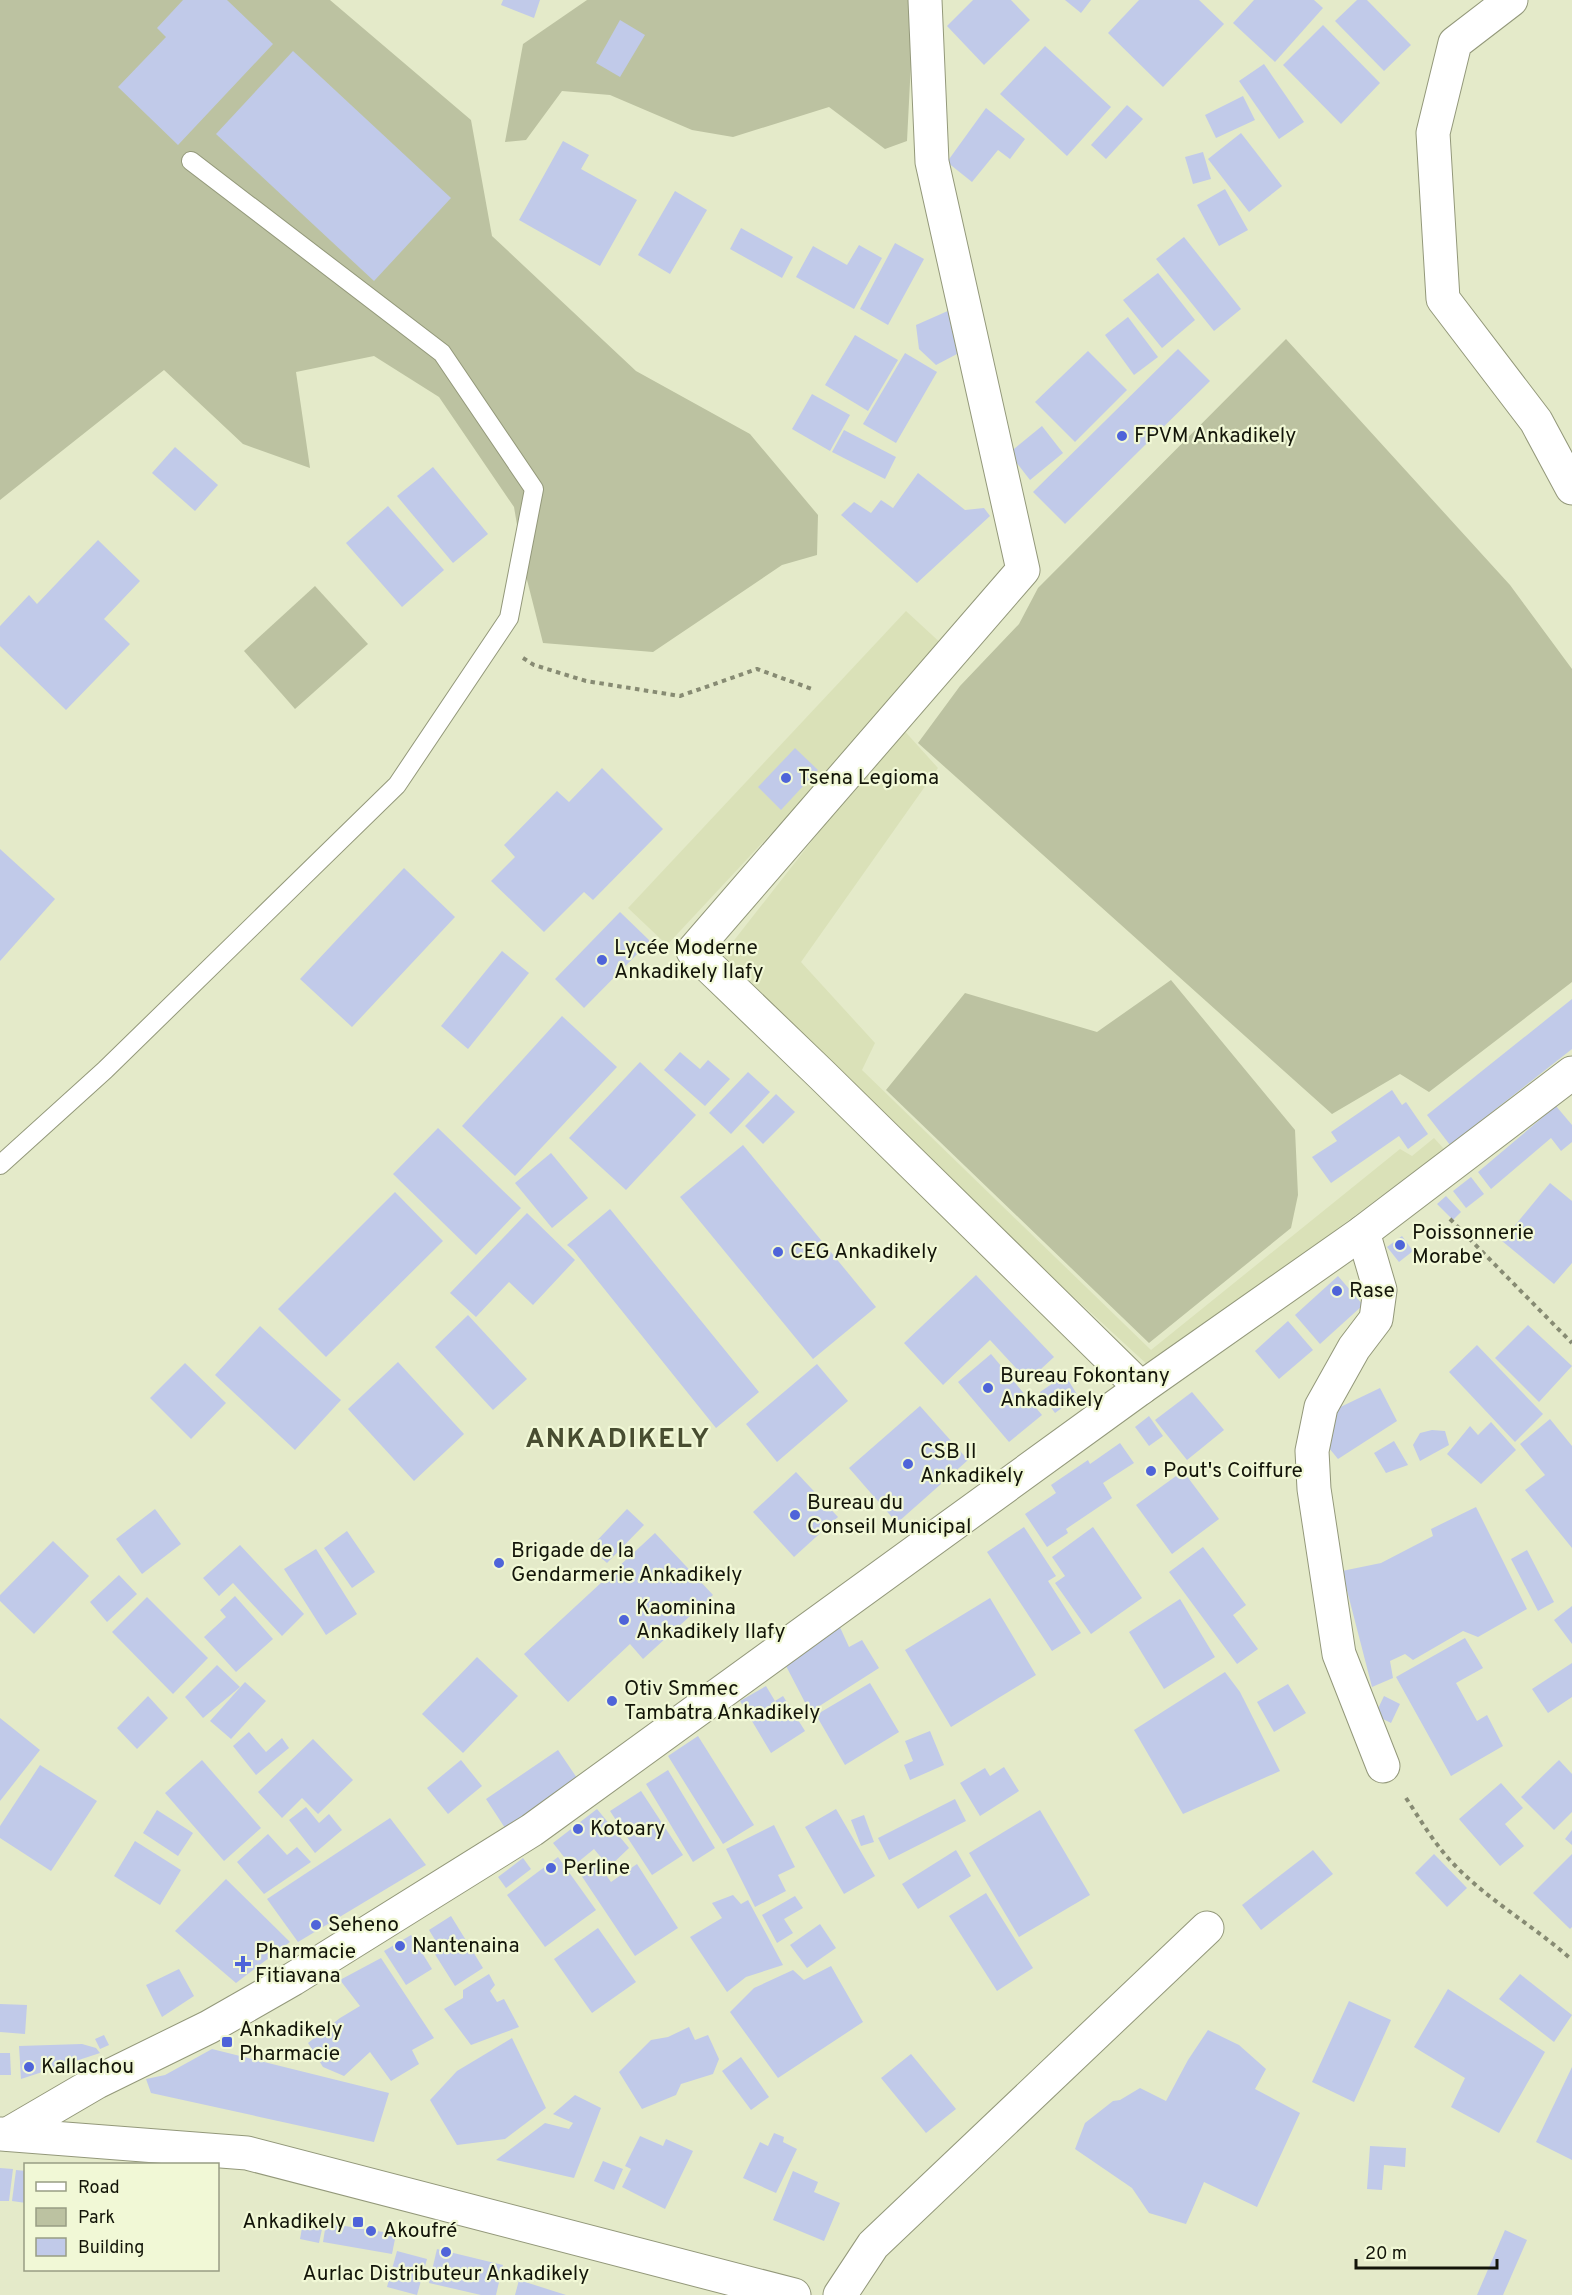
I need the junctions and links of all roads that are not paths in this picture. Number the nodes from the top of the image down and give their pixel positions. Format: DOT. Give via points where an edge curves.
graph roads {
  1 [pos="926,0"];
  2 [pos="1511,0"];
  3 [pos="191,161"];
  4 [pos="1572,488"];
  5 [pos="1572,1073"];
  6 [pos="0,1165"];
  7 [pos="1363,1232"];
  8 [pos="1141,1388"];
  9 [pos="1383,1766"];
  10 [pos="1207,1928"];
  11 [pos="4,2134"];
  12 [pos="794,2295"];
  13 [pos="840,2295"];
  1 -- 8 [label="street" via="932,162 1023,570 693,951"];
  2 -- 4 [label="street" via="1455,43 1433,133 1443,299 1536,421"];
  3 -- 6 [label="lane" via="442,353 534,489 509,618 397,785 105,1070"];
  5 -- 7 [label="street"];
  7 -- 8 [label="street"];
  7 -- 9 [label="street" via="1380,1290 1376,1318 1354,1348 1322,1407 1312,1451 1314,1489 1339,1654"];
  8 -- 11 [label="street" via="532,1830 293,1979"];
  10 -- 13 [label="street" via="873,2245"];
  11 -- 12 [label="street" via="247,2154"];
}
